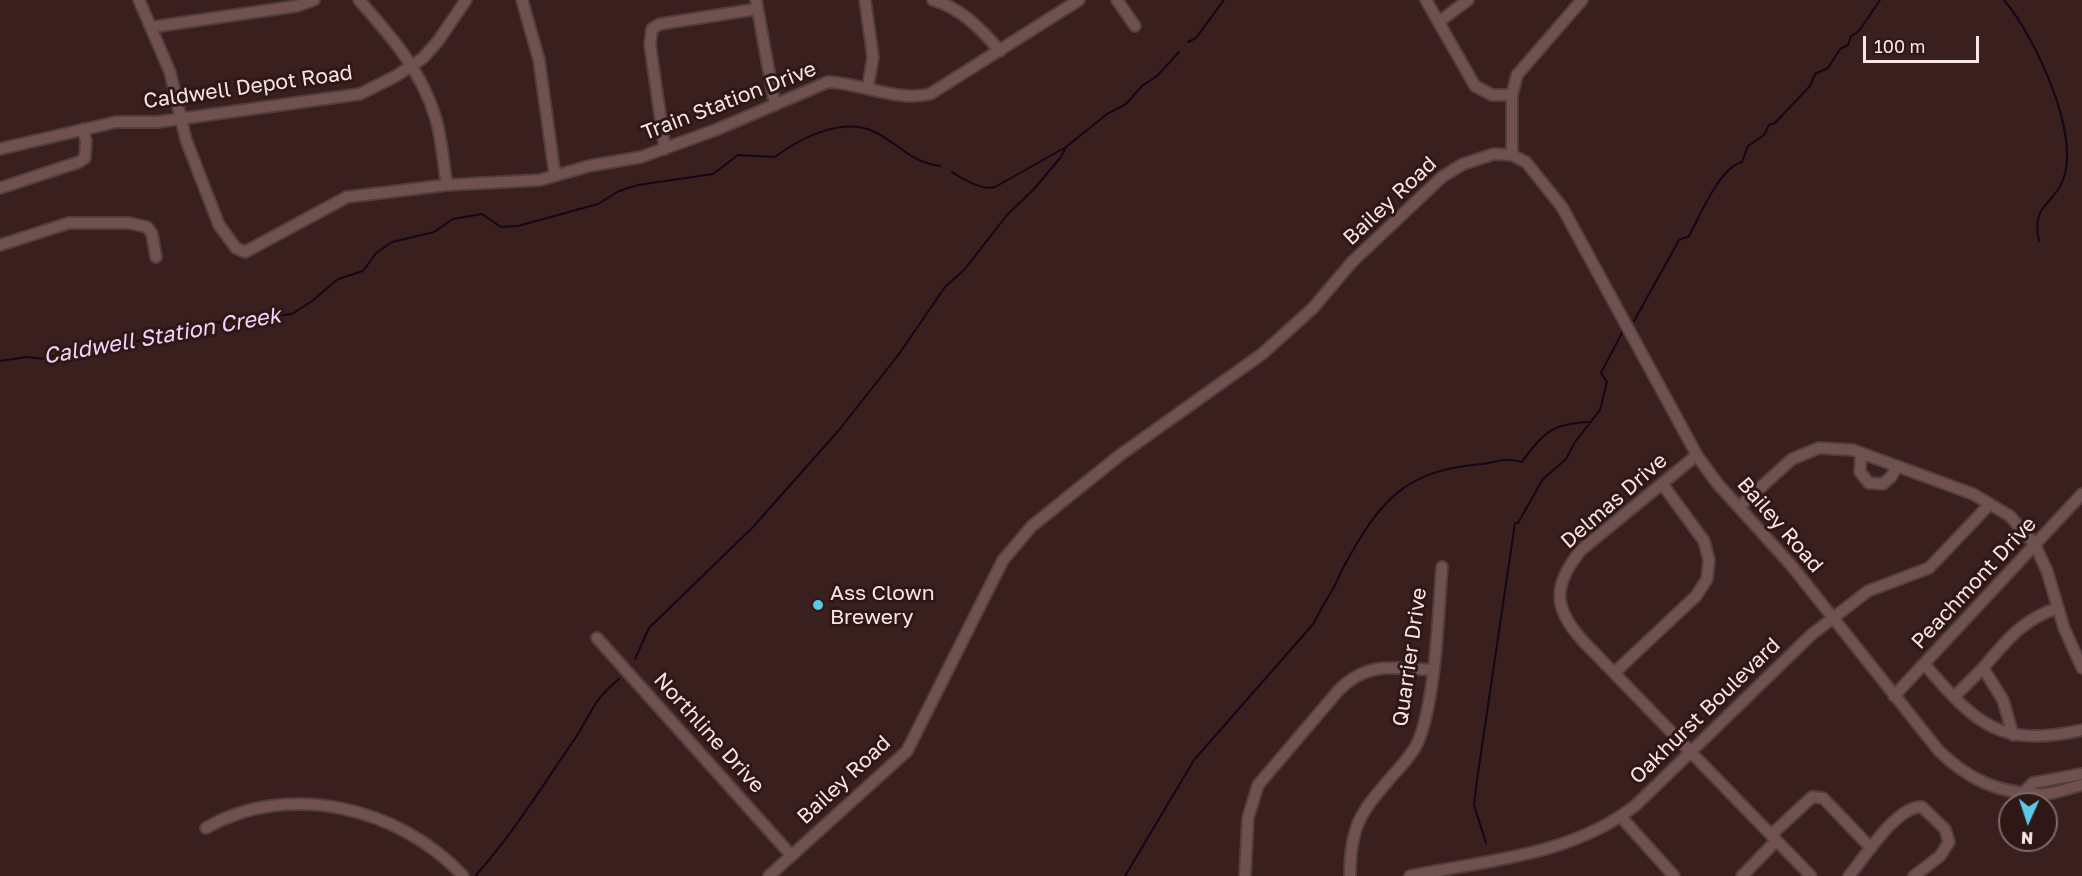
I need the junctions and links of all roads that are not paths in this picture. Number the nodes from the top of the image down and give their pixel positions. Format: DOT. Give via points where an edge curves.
graph roads {
  1 [pos="139,0"];
  2 [pos="314,0"];
  3 [pos="359,0"];
  4 [pos="466,0"];
  5 [pos="522,0"];
  6 [pos="866,0"];
  7 [pos="933,0"];
  8 [pos="1079,0"];
  9 [pos="1116,0"];
  10 [pos="1426,0"];
  11 [pos="1468,0"];
  12 [pos="1582,0"];
  13 [pos="757,4"];
  14 [pos="251,6"];
  15 [pos="1439,22"];
  16 [pos="1135,26"];
  17 [pos="152,27"];
  18 [pos="1000,51"];
  19 [pos="412,65"];
  20 [pos="868,87"];
  21 [pos="1512,95"];
  22 [pos="775,105"];
  23 [pos="180,119"];
  24 [pos="83,129"];
  25 [pos="0,149"];
  26 [pos="665,149"];
  27 [pos="1512,155"];
  28 [pos="555,176"];
  29 [pos="447,184"];
  30 [pos="0,188"];
  31 [pos="0,245"];
  32 [pos="156,257"];
  33 [pos="1861,453"];
  34 [pos="1697,455"];
  35 [pos="1897,466"];
  36 [pos="1662,485"];
  37 [pos="2082,494"];
  38 [pos="1990,504"];
  39 [pos="1739,507"];
  40 [pos="2035,545"];
  41 [pos="1442,567"];
  42 [pos="2058,608"];
  43 [pos="1833,617"];
  44 [pos="597,638"];
  45 [pos="1925,665"];
  46 [pos="1983,668"];
  47 [pos="2082,668"];
  48 [pos="1431,670"];
  49 [pos="1615,672"];
  50 [pos="1894,696"];
  51 [pos="1954,698"];
  52 [pos="2082,730"];
  53 [pos="2013,735"];
  54 [pos="1691,753"];
  55 [pos="2082,774"];
  56 [pos="2082,785"];
  57 [pos="2024,792"];
  58 [pos="2050,792"];
  59 [pos="1621,817"];
  60 [pos="206,828"];
  61 [pos="1773,838"];
  62 [pos="1871,848"];
  63 [pos="791,855"];
  64 [pos="1427,874"];
  65 [pos="463,876"];
  66 [pos="770,876"];
  67 [pos="1245,876"];
  68 [pos="1350,876"];
  69 [pos="1410,876"];
  70 [pos="1674,876"];
  71 [pos="1742,876"];
  72 [pos="1811,876"];
  73 [pos="1850,876"];
  74 [pos="1914,876"];
  1 -- 17 [label="street"];
  2 -- 14 [label="street" via="297,6"];
  3 -- 19 [label="street"];
  4 -- 19 [label="street, Caldwell Depot Road" via="438,42"];
  5 -- 28 [label="street" via="539,60"];
  6 -- 20 [label="street" via="873,57"];
  7 -- 18 [label="street" via="979,26"];
  8 -- 18 [label="street, Train Station Drive"];
  9 -- 16 [label="street"];
  10 -- 15 [label="street"];
  11 -- 15 [label="street"];
  12 -- 21 [label="street" via="1522,66"];
  13 -- 22 [label="street"];
  13 -- 26 [label="street" via="660,24 652,29 650,45"];
  14 -- 17 [label="street"];
  15 -- 21 [label="street" via="1475,86 1492,95"];
  17 -- 23 [label="street" via="174,86"];
  18 -- 20 [label="street, Train Station Drive" via="930,94 906,96"];
  19 -- 23 [label="street, Caldwell Depot Road" via="360,94"];
  19 -- 29 [label="street" via="436,117"];
  20 -- 22 [label="street, Train Station Drive" via="828,82"];
  21 -- 27 [label="street"];
  22 -- 26 [label="street, Train Station Drive"];
  23 -- 24 [label="street, Caldwell Depot Road" via="116,122"];
  23 -- 29 [label="street, Train Station Drive" via="219,225 239,251 249,252 347,197"];
  24 -- 25 [label="street, Caldwell Depot Road"];
  24 -- 30 [label="street" via="85,158"];
  26 -- 28 [label="street, Train Station Drive"];
  27 -- 34 [label="street, Bailey Road" via="1533,169 1573,225"];
  27 -- 63 [label="street, Bailey Road" via="1475,159 1442,177 1262,354 1145,435 1032,526 1003,560 907,751"];
  28 -- 29 [label="street, Train Station Drive" via="521,182"];
  31 -- 32 [label="street" via="69,223 129,223 147,227"];
  33 -- 35 [label="street"];
  33 -- 35 [label="street" via="1860,472 1869,483 1883,484"];
  33 -- 39 [label="street" via="1819,448 1800,453"];
  34 -- 36 [label="street, Delmas Drive"];
  34 -- 39 [label="street, Bailey Road"];
  35 -- 38 [label="street"];
  36 -- 49 [label="street" via="1704,541 1710,560 1707,579 1696,596"];
  36 -- 49 [label="street, Delmas Drive" via="1581,550 1561,582 1565,619"];
  37 -- 40 [label="street, Peachmont Drive"];
  38 -- 40 [label="street" via="2010,516"];
  38 -- 43 [label="street, Oakhurst Boulevard" via="1929,568 1868,591"];
  39 -- 43 [label="street, Bailey Road"];
  40 -- 42 [label="street"];
  40 -- 45 [label="street, Peachmont Drive"];
  41 -- 48 [label="street, Quarrier Drive"];
  42 -- 46 [label="street" via="2040,613 2010,635"];
  42 -- 47 [label="street"];
  43 -- 50 [label="street, Bailey Road"];
  43 -- 54 [label="street, Oakhurst Boulevard"];
  44 -- 63 [label="street, Northline Drive"];
  45 -- 50 [label="street, Peachmont Drive"];
  45 -- 51 [label="street"];
  46 -- 51 [label="street"];
  46 -- 53 [label="street" via="2003,700"];
  48 -- 67 [label="street" via="1378,668 1352,677 1338,691 1258,785 1248,818"];
  48 -- 68 [label="street, Quarrier Drive" via="1426,715 1416,746 1356,823"];
  49 -- 54 [label="street, Delmas Drive"];
  50 -- 57 [label="street, Bailey Road" via="1939,751 1966,775 1996,788"];
  51 -- 53 [label="street" via="1987,726"];
  52 -- 53 [label="street" via="2053,737"];
  54 -- 59 [label="street, Oakhurst Boulevard"];
  54 -- 61 [label="street, Delmas Drive"];
  55 -- 57 [label="street" via="2033,783"];
  56 -- 58 [label="street, Bailey Road"];
  59 -- 64 [label="street, Oakhurst Boulevard" via="1565,845"];
  59 -- 70 [label="street"];
  60 -- 65 [label="street" via="236,815 271,807 334,807 360,812 400,828 425,843"];
  61 -- 62 [label="street" via="1812,797 1823,798"];
  61 -- 71 [label="street"];
  61 -- 72 [label="street, Delmas Drive"];
  62 -- 73 [label="street"];
  62 -- 74 [label="street" via="1908,809 1927,810 1945,829 1949,842 1940,856"];
  63 -- 66 [label="street, Bailey Road"];
  64 -- 69 [label="street, Oakhurst Boulevard"];
}
